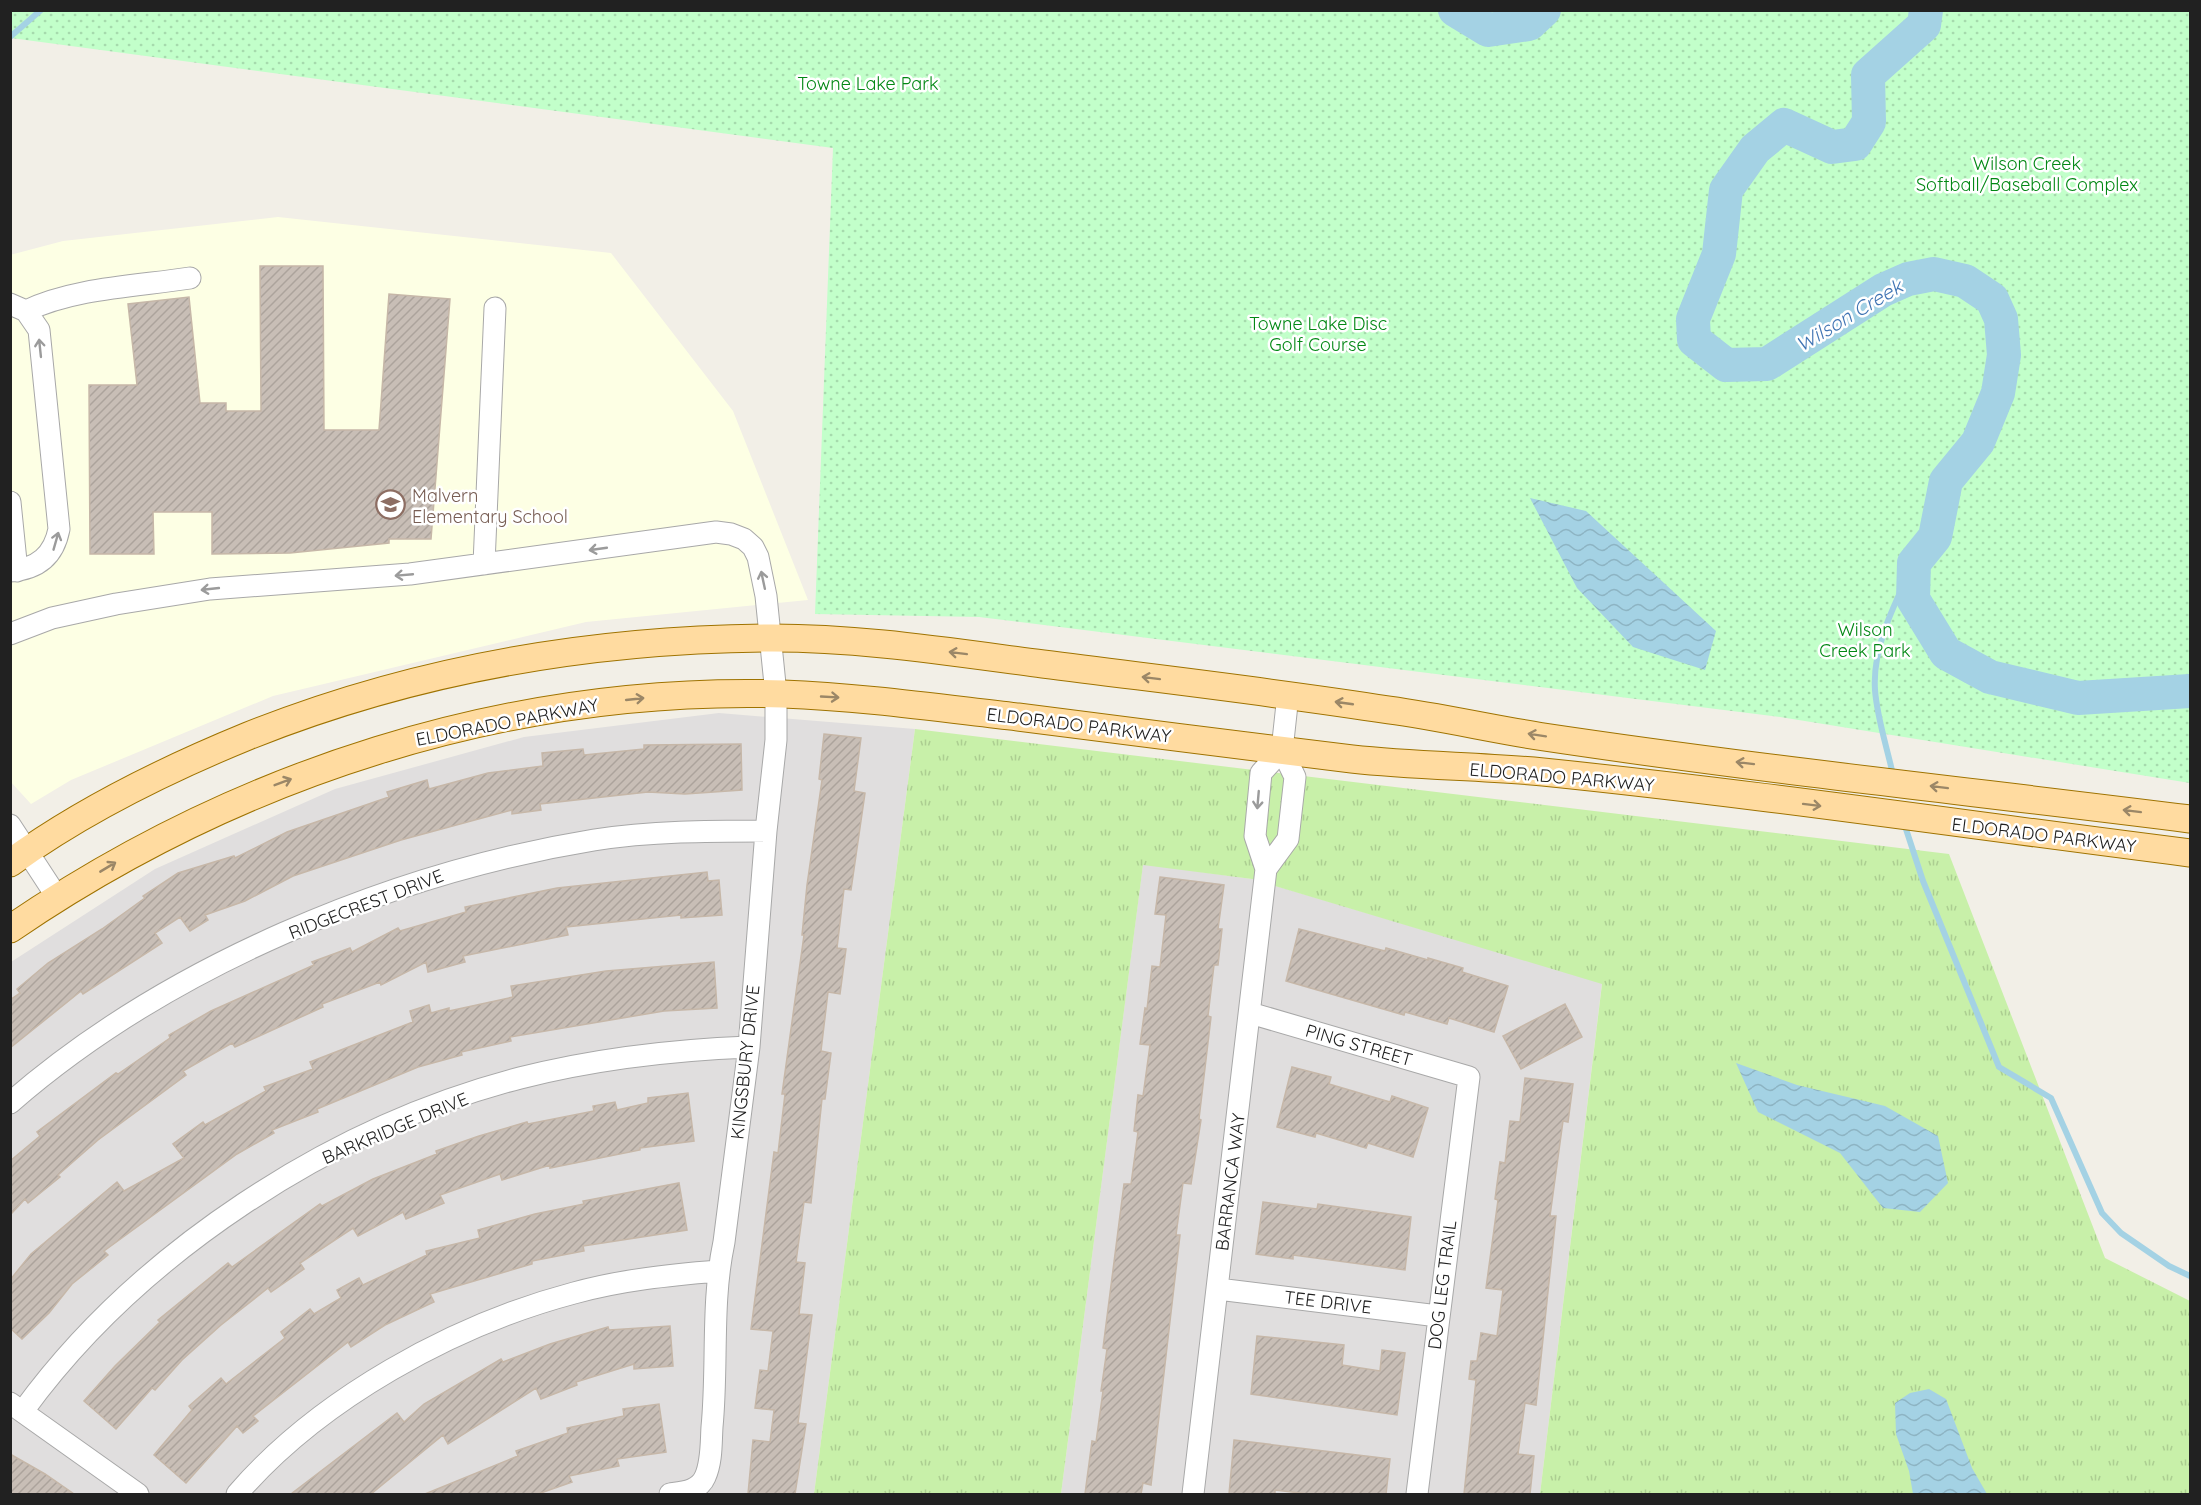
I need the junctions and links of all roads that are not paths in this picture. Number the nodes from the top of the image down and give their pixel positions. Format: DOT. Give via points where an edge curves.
graph roads {
  1 [pos="190,278"];
  2 [pos="18,308"];
  3 [pos="495,308"];
  4 [pos="10,502"];
  5 [pos="484,564"];
  6 [pos="14,571"];
  7 [pos="10,634"];
  8 [pos="770,638"];
  9 [pos="776,694"];
  10 [pos="1288,695"];
  11 [pos="1282,750"];
  12 [pos="2190,819"];
  13 [pos="10,825"];
  14 [pos="766,831"];
  15 [pos="2190,853"];
  16 [pos="19,857"];
  17 [pos="1266,869"];
  18 [pos="57,897"];
  19 [pos="10,930"];
  20 [pos="1250,1013"];
  21 [pos="749,1047"];
  22 [pos="1469,1077"];
  23 [pos="10,1103"];
  24 [pos="718,1271"];
  25 [pos="1218,1288"];
  26 [pos="1438,1316"];
  27 [pos="17,1407"];
  28 [pos="138,1494"];
  29 [pos="237,1494"];
  30 [pos="670,1494"];
  31 [pos="1193,1494"];
  32 [pos="1417,1494"];
  1 -- 2 [label="street"];
  6 -- 2 [label="street, one-way" via="40,562 54,551 59,529 39,330 34,319"];
  3 -- 5 [label="street"];
  4 -- 6 [label="street"];
  5 -- 7 [label="street, KINGSBURY DRIVE, one-way" via="410,574 210,589 52,618"];
  8 -- 5 [label="street, KINGSBURY DRIVE, one-way" via="758,557 753,547 731,534 716,532"];
  8 -- 9 [label="street, KINGSBURY DRIVE"];
  10 -- 8 [label="main road, ELDORADO PARKWAY, one-way" via="924,649"];
  8 -- 16 [label="main road, ELDORADO PARKWAY" via="642,643 580,650 405,683 278,724 185,762"];
  9 -- 11 [label="main road, ELDORADO PARKWAY, one-way" via="902,703"];
  9 -- 14 [label="street, KINGSBURY DRIVE" via="776,740"];
  18 -- 9 [label="main road, ELDORADO PARKWAY, one-way" via="199,819 261,791 377,749 551,710 657,697"];
  10 -- 11 [label="street"];
  12 -- 10 [label="main road, ELDORADO PARKWAY, one-way" via="1594,744"];
  11 -- 15 [label="main road, ELDORADO PARKWAY, one-way" via="1405,764 1608,779"];
  11 -- 17 [label="street, BARRANCA WAY, one-way" via="1261,773 1255,836"];
  11 -- 17 [label="street, BARRANCA WAY" via="1295,777 1288,839"];
  13 -- 16 [label="street"];
  14 -- 21 [label="street, KINGSBURY DRIVE"];
  14 -- 23 [label="street, RIDGECREST DRIVE" via="597,839 502,857 411,884 314,921 213,968 115,1025"];
  16 -- 18 [label="street"];
  17 -- 20 [label="street, BARRANCA WAY"];
  18 -- 19 [label="main road, ELDORADO PARKWAY"];
  20 -- 22 [label="street, PING STREET"];
  20 -- 25 [label="street, BARRANCA WAY"];
  21 -- 24 [label="street, KINGSBURY DRIVE"];
  21 -- 27 [label="street, BARKRIDGE DRIVE" via="614,1059 519,1078 436,1106 348,1144 263,1191 191,1240 118,1302"];
  22 -- 26 [label="street, DOG LEG TRAIL"];
  24 -- 29 [label="street" via="651,1277 574,1292 499,1317 427,1349 360,1390 306,1431"];
  24 -- 30 [label="street, KINGSBURY DRIVE" via="714,1325 717,1377 709,1462 700,1484"];
  25 -- 26 [label="street, TEE DRIVE"];
  25 -- 31 [label="street, BARRANCA WAY"];
  26 -- 32 [label="street, DOG LEG TRAIL"];
  27 -- 28 [label="street"];
}
